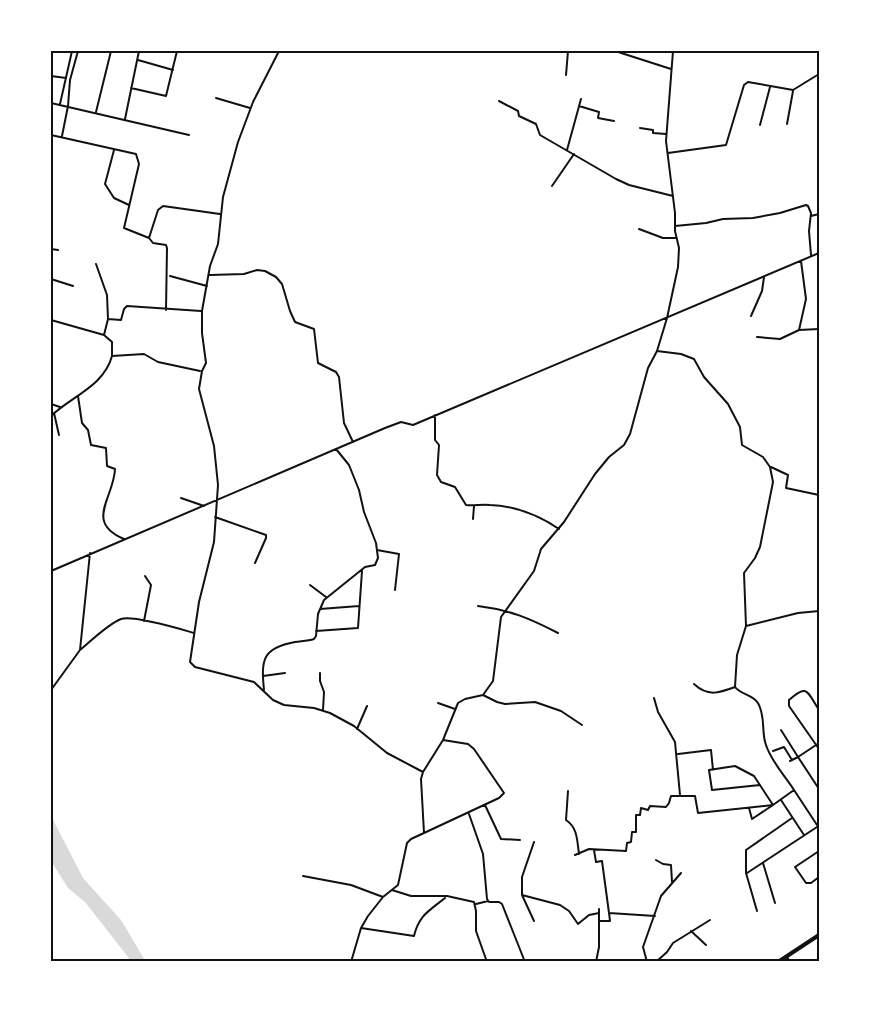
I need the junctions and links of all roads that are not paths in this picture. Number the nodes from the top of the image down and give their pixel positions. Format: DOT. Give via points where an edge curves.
graph roads {
  1 [pos="72,51"];
  2 [pos="78,51"];
  3 [pos="111,51"];
  4 [pos="139,51"];
  5 [pos="177,51"];
  6 [pos="279,51"];
  7 [pos="569,51"];
  8 [pos="590,51"];
  9 [pos="615,51"];
  10 [pos="673,51"];
  11 [pos="137,59"];
  12 [pos="672,69"];
  13 [pos="173,70"];
  14 [pos="566,75"];
  15 [pos="819,75"];
  16 [pos="51,76"];
  17 [pos="65,78"];
  18 [pos="70,80"];
  19 [pos="770,87"];
  20 [pos="131,88"];
  21 [pos="793,90"];
  22 [pos="216,98"];
  23 [pos="581,99"];
  24 [pos="499,101"];
  25 [pos="51,103"];
  26 [pos="60,104"];
  27 [pos="68,106"];
  28 [pos="579,106"];
  29 [pos="250,108"];
  30 [pos="96,112"];
  31 [pos="125,119"];
  32 [pos="614,122"];
  33 [pos="787,123"];
  34 [pos="760,125"];
  35 [pos="640,128"];
  36 [pos="666,134"];
  37 [pos="51,135"];
  38 [pos="189,135"];
  39 [pos="62,138"];
  40 [pos="114,150"];
  41 [pos="567,150"];
  42 [pos="668,153"];
  43 [pos="574,154"];
  44 [pos="552,186"];
  45 [pos="673,196"];
  46 [pos="129,205"];
  47 [pos="220,214"];
  48 [pos="819,214"];
  49 [pos="811,216"];
  50 [pos="675,225"];
  51 [pos="639,229"];
  52 [pos="149,238"];
  53 [pos="677,238"];
  54 [pos="51,249"];
  55 [pos="58,250"];
  56 [pos="819,253"];
  57 [pos="812,256"];
  58 [pos="801,261"];
  59 [pos="96,264"];
  60 [pos="210,275"];
  61 [pos="168,276"];
  62 [pos="764,277"];
  63 [pos="51,279"];
  64 [pos="73,286"];
  65 [pos="207,286"];
  66 [pos="166,310"];
  67 [pos="202,311"];
  68 [pos="751,316"];
  69 [pos="667,318"];
  70 [pos="108,319"];
  71 [pos="51,320"];
  72 [pos="819,329"];
  73 [pos="800,330"];
  74 [pos="105,335"];
  75 [pos="757,337"];
  76 [pos="657,351"];
  77 [pos="112,356"];
  78 [pos="202,371"];
  79 [pos="78,396"];
  80 [pos="51,404"];
  81 [pos="60,407"];
  82 [pos="52,415"];
  83 [pos="435,415"];
  84 [pos="59,435"];
  85 [pos="353,442"];
  86 [pos="336,449"];
  87 [pos="770,467"];
  88 [pos="819,495"];
  89 [pos="181,498"];
  90 [pos="216,501"];
  91 [pos="204,506"];
  92 [pos="474,506"];
  93 [pos="215,517"];
  94 [pos="473,519"];
  95 [pos="559,529"];
  96 [pos="124,539"];
  97 [pos="377,550"];
  98 [pos="90,554"];
  99 [pos="255,563"];
  100 [pos="362,569"];
  101 [pos="51,571"];
  102 [pos="145,576"];
  103 [pos="310,585"];
  104 [pos="395,590"];
  105 [pos="326,597"];
  106 [pos="359,606"];
  107 [pos="478,606"];
  108 [pos="319,609"];
  109 [pos="506,610"];
  110 [pos="819,610"];
  111 [pos="144,621"];
  112 [pos="746,626"];
  113 [pos="316,632"];
  114 [pos="194,633"];
  115 [pos="558,633"];
  116 [pos="80,650"];
  117 [pos="285,672"];
  118 [pos="320,673"];
  119 [pos="263,676"];
  120 [pos="694,684"];
  121 [pos="735,687"];
  122 [pos="51,690"];
  123 [pos="264,690"];
  124 [pos="483,694"];
  125 [pos="654,698"];
  126 [pos="438,702"];
  127 [pos="367,706"];
  128 [pos="455,709"];
  129 [pos="322,710"];
  130 [pos="819,710"];
  131 [pos="582,725"];
  132 [pos="357,729"];
  133 [pos="781,730"];
  134 [pos="443,740"];
  135 [pos="817,744"];
  136 [pos="819,749"];
  137 [pos="773,751"];
  138 [pos="678,754"];
  139 [pos="798,757"];
  140 [pos="713,770"];
  141 [pos="423,772"];
  142 [pos="759,785"];
  143 [pos="819,789"];
  144 [pos="794,790"];
  145 [pos="568,792"];
  146 [pos="680,795"];
  147 [pos="781,799"];
  148 [pos="485,805"];
  149 [pos="773,805"];
  150 [pos="749,807"];
  151 [pos="468,813"];
  152 [pos="792,818"];
  153 [pos="818,828"];
  154 [pos="424,833"];
  155 [pos="804,835"];
  156 [pos="520,840"];
  157 [pos="534,842"];
  158 [pos="593,849"];
  159 [pos="819,851"];
  160 [pos="579,854"];
  161 [pos="575,855"];
  162 [pos="656,860"];
  163 [pos="763,862"];
  164 [pos="681,873"];
  165 [pos="746,873"];
  166 [pos="303,876"];
  167 [pos="819,877"];
  168 [pos="672,882"];
  169 [pos="392,890"];
  170 [pos="522,895"];
  171 [pos="447,896"];
  172 [pos="383,897"];
  173 [pos="488,901"];
  174 [pos="776,903"];
  175 [pos="476,904"];
  176 [pos="757,911"];
  177 [pos="609,913"];
  178 [pos="655,916"];
  179 [pos="710,920"];
  180 [pos="534,921"];
  181 [pos="600,921"];
  182 [pos="361,928"];
  183 [pos="691,931"];
  184 [pos="819,934"];
  185 [pos="706,945"];
  186 [pos="787,957"];
  187 [pos="351,962"];
  188 [pos="487,962"];
  189 [pos="525,962"];
  190 [pos="596,962"];
  191 [pos="647,962"];
  192 [pos="656,962"];
  193 [pos="778,962"];
  194 [pos="790,962"];
  1 -- 17 [label="street"];
  2 -- 18 [label="street"];
  3 -- 30 [label="street"];
  4 -- 11 [label="street"];
  5 -- 13 [label="street"];
  6 -- 29 [label="street"];
  7 -- 8 [label="street"];
  7 -- 14 [label="street"];
  9 -- 12 [label="street"];
  10 -- 12 [label="street"];
  11 -- 13 [label="street"];
  11 -- 20 [label="street"];
  12 -- 36 [label="street"];
  13 -- 20 [label="street" via="166,96"];
  15 -- 21 [label="street"];
  16 -- 17 [label="street"];
  17 -- 18 [label="street"];
  17 -- 26 [label="street"];
  18 -- 27 [label="street"];
  19 -- 21 [label="street"];
  19 -- 34 [label="street"];
  19 -- 42 [label="street" via="751,81 744,85 726,145"];
  20 -- 31 [label="street"];
  21 -- 33 [label="street"];
  22 -- 29 [label="street"];
  23 -- 28 [label="street"];
  24 -- 41 [label="street" via="536,124 540,135"];
  25 -- 26 [label="street"];
  26 -- 27 [label="street"];
  27 -- 30 [label="street"];
  27 -- 39 [label="street"];
  28 -- 32 [label="street" via="599,112 598,118"];
  28 -- 41 [label="street"];
  29 -- 47 [label="street"];
  30 -- 31 [label="street"];
  31 -- 38 [label="street"];
  35 -- 36 [label="street"];
  36 -- 42 [label="street"];
  37 -- 39 [label="street"];
  39 -- 40 [label="street"];
  40 -- 46 [label="street" via="105,184 114,198"];
  40 -- 46 [label="street" via="136,154 139,160"];
  41 -- 43 [label="street"];
  42 -- 45 [label="street"];
  43 -- 44 [label="street"];
  43 -- 45 [label="street" via="621,182"];
  45 -- 50 [label="street"];
  46 -- 52 [label="street" via="124,228"];
  47 -- 52 [label="street" via="163,206"];
  47 -- 60 [label="street"];
  48 -- 49 [label="street"];
  49 -- 50 [label="street" via="808,206 803,206 753,218"];
  49 -- 57 [label="street"];
  50 -- 53 [label="street"];
  51 -- 53 [label="street" via="663,238"];
  52 -- 61 [label="street" via="153,243 166,245"];
  53 -- 69 [label="street" via="678,267"];
  54 -- 55 [label="street"];
  56 -- 57 [label="street"];
  57 -- 58 [label="street"];
  58 -- 62 [label="street"];
  58 -- 73 [label="street" via="806,299"];
  59 -- 70 [label="street" via="107,295"];
  60 -- 65 [label="street"];
  60 -- 85 [label="street" via="261,270 282,284 296,322 314,329 318,363 339,377 344,423"];
  61 -- 65 [label="street"];
  61 -- 66 [label="street"];
  62 -- 68 [label="street"];
  62 -- 69 [label="street"];
  63 -- 64 [label="street"];
  65 -- 67 [label="street"];
  66 -- 67 [label="street"];
  66 -- 70 [label="street" via="127,306 121,320"];
  67 -- 78 [label="street" via="206,363"];
  69 -- 76 [label="street"];
  69 -- 83 [label="street"];
  70 -- 74 [label="street"];
  71 -- 74 [label="street"];
  72 -- 73 [label="street"];
  73 -- 75 [label="street" via="780,339"];
  74 -- 77 [label="street" via="112,342"];
  76 -- 87 [label="street" via="694,359 728,404 740,427 741,445 763,457"];
  76 -- 95 [label="street" via="624,445 595,474"];
  77 -- 78 [label="street" via="144,354 158,362"];
  77 -- 79 [label="street" via="105,373"];
  78 -- 90 [label="street" via="200,389 216,461"];
  79 -- 81 [label="street"];
  79 -- 96 [label="street" via="82,423 88,429 91,445 106,448 107,466 114,469 102,513 104,522"];
  80 -- 81 [label="street"];
  81 -- 82 [label="street"];
  82 -- 84 [label="street"];
  83 -- 85 [label="street" via="413,425 401,422"];
  83 -- 92 [label="street" via="437,475 441,482 455,487 466,505"];
  85 -- 86 [label="street"];
  86 -- 90 [label="street"];
  86 -- 97 [label="street" via="352,471"];
  87 -- 88 [label="street" via="788,475 786,489"];
  87 -- 112 [label="street" via="773,488 761,542 744,573"];
  89 -- 91 [label="street"];
  90 -- 91 [label="street"];
  90 -- 93 [label="street"];
  91 -- 96 [label="street"];
  92 -- 94 [label="street"];
  92 -- 95 [label="street" via="519,509"];
  93 -- 99 [label="street" via="266,535"];
  93 -- 114 [label="street" via="214,542"];
  95 -- 109 [label="street" via="541,549 534,571"];
  96 -- 98 [label="street"];
  97 -- 100 [label="street" via="376,564"];
  97 -- 104 [label="street" via="399,554"];
  98 -- 101 [label="street"];
  98 -- 116 [label="street"];
  100 -- 105 [label="street"];
  100 -- 106 [label="street"];
  102 -- 111 [label="street" via="151,585"];
  103 -- 105 [label="street"];
  105 -- 108 [label="street"];
  106 -- 108 [label="street"];
  106 -- 113 [label="street" via="357,629"];
  107 -- 109 [label="street"];
  108 -- 113 [label="street"];
  109 -- 115 [label="street"];
  109 -- 124 [label="street" via="500,624 495,676"];
  110 -- 112 [label="street"];
  111 -- 114 [label="street"];
  111 -- 116 [label="street" via="119,620"];
  112 -- 121 [label="street" via="737,655"];
  113 -- 119 [label="street" via="312,640 268,653 262,663"];
  114 -- 123 [label="street" via="190,660 193,666 254,682"];
  116 -- 122 [label="street"];
  117 -- 119 [label="street"];
  118 -- 129 [label="street"];
  119 -- 123 [label="street"];
  120 -- 121 [label="street" via="709,693"];
  121 -- 144 [label="street" via="758,703 765,744"];
  123 -- 129 [label="street" via="284,705"];
  124 -- 128 [label="street" via="465,699"];
  124 -- 131 [label="street" via="505,704 535,702 561,711"];
  125 -- 138 [label="street"];
  126 -- 128 [label="street"];
  127 -- 132 [label="street"];
  128 -- 134 [label="street"];
  129 -- 132 [label="street"];
  130 -- 135 [label="street" via="803,690 789,700 789,706"];
  132 -- 141 [label="street" via="387,753"];
  133 -- 139 [label="street"];
  134 -- 141 [label="street"];
  134 -- 148 [label="street" via="468,744 502,789 502,796"];
  135 -- 136 [label="street"];
  135 -- 139 [label="street"];
  137 -- 139 [label="street" via="784,747 791,761"];
  138 -- 140 [label="street" via="711,750"];
  138 -- 146 [label="street"];
  139 -- 143 [label="street"];
  140 -- 142 [label="street" via="735,766 754,776"];
  140 -- 142 [label="street" via="709,770 712,790"];
  141 -- 154 [label="street"];
  142 -- 149 [label="street"];
  144 -- 147 [label="street"];
  144 -- 153 [label="street" via="817,820"];
  145 -- 160 [label="street" via="566,820 573,826"];
  146 -- 150 [label="street" via="695,796 698,813"];
  146 -- 158 [label="street" via="671,796 666,807 641,808 626,851"];
  147 -- 149 [label="street"];
  147 -- 152 [label="street"];
  148 -- 151 [label="street"];
  148 -- 156 [label="street" via="501,839"];
  149 -- 150 [label="street"];
  149 -- 150 [label="street" via="752,819"];
  151 -- 154 [label="street"];
  151 -- 173 [label="street" via="483,854"];
  152 -- 155 [label="street"];
  152 -- 165 [label="street" via="747,848"];
  153 -- 155 [label="street"];
  154 -- 169 [label="street" via="407,843 398,885"];
  155 -- 163 [label="street"];
  157 -- 170 [label="street" via="522,877"];
  158 -- 160 [label="street"];
  158 -- 177 [label="street" via="596,861 602,861"];
  159 -- 167 [label="street" via="795,867 806,883"];
  160 -- 161 [label="street"];
  162 -- 168 [label="street" via="671,865"];
  163 -- 165 [label="street"];
  163 -- 174 [label="street"];
  164 -- 168 [label="street"];
  165 -- 176 [label="street"];
  166 -- 172 [label="street" via="351,885"];
  168 -- 178 [label="street" via="661,896"];
  169 -- 171 [label="street" via="411,896"];
  169 -- 172 [label="street"];
  170 -- 180 [label="street"];
  170 -- 181 [label="street" via="560,904 578,924 599,911"];
  171 -- 175 [label="street"];
  171 -- 182 [label="street" via="417,923 414,936"];
  172 -- 182 [label="street"];
  173 -- 175 [label="street"];
  173 -- 189 [label="street" via="502,904"];
  175 -- 188 [label="street" via="476,931"];
  177 -- 178 [label="street"];
  177 -- 181 [label="street" via="610,921"];
  178 -- 191 [label="street" via="643,947"];
  179 -- 183 [label="street"];
  181 -- 190 [label="street"];
  182 -- 187 [label="street"];
  183 -- 185 [label="street"];
  183 -- 192 [label="street"];
  184 -- 186 [label="main road"];
  186 -- 193 [label="main road"];
  186 -- 194 [label="street"];
}
